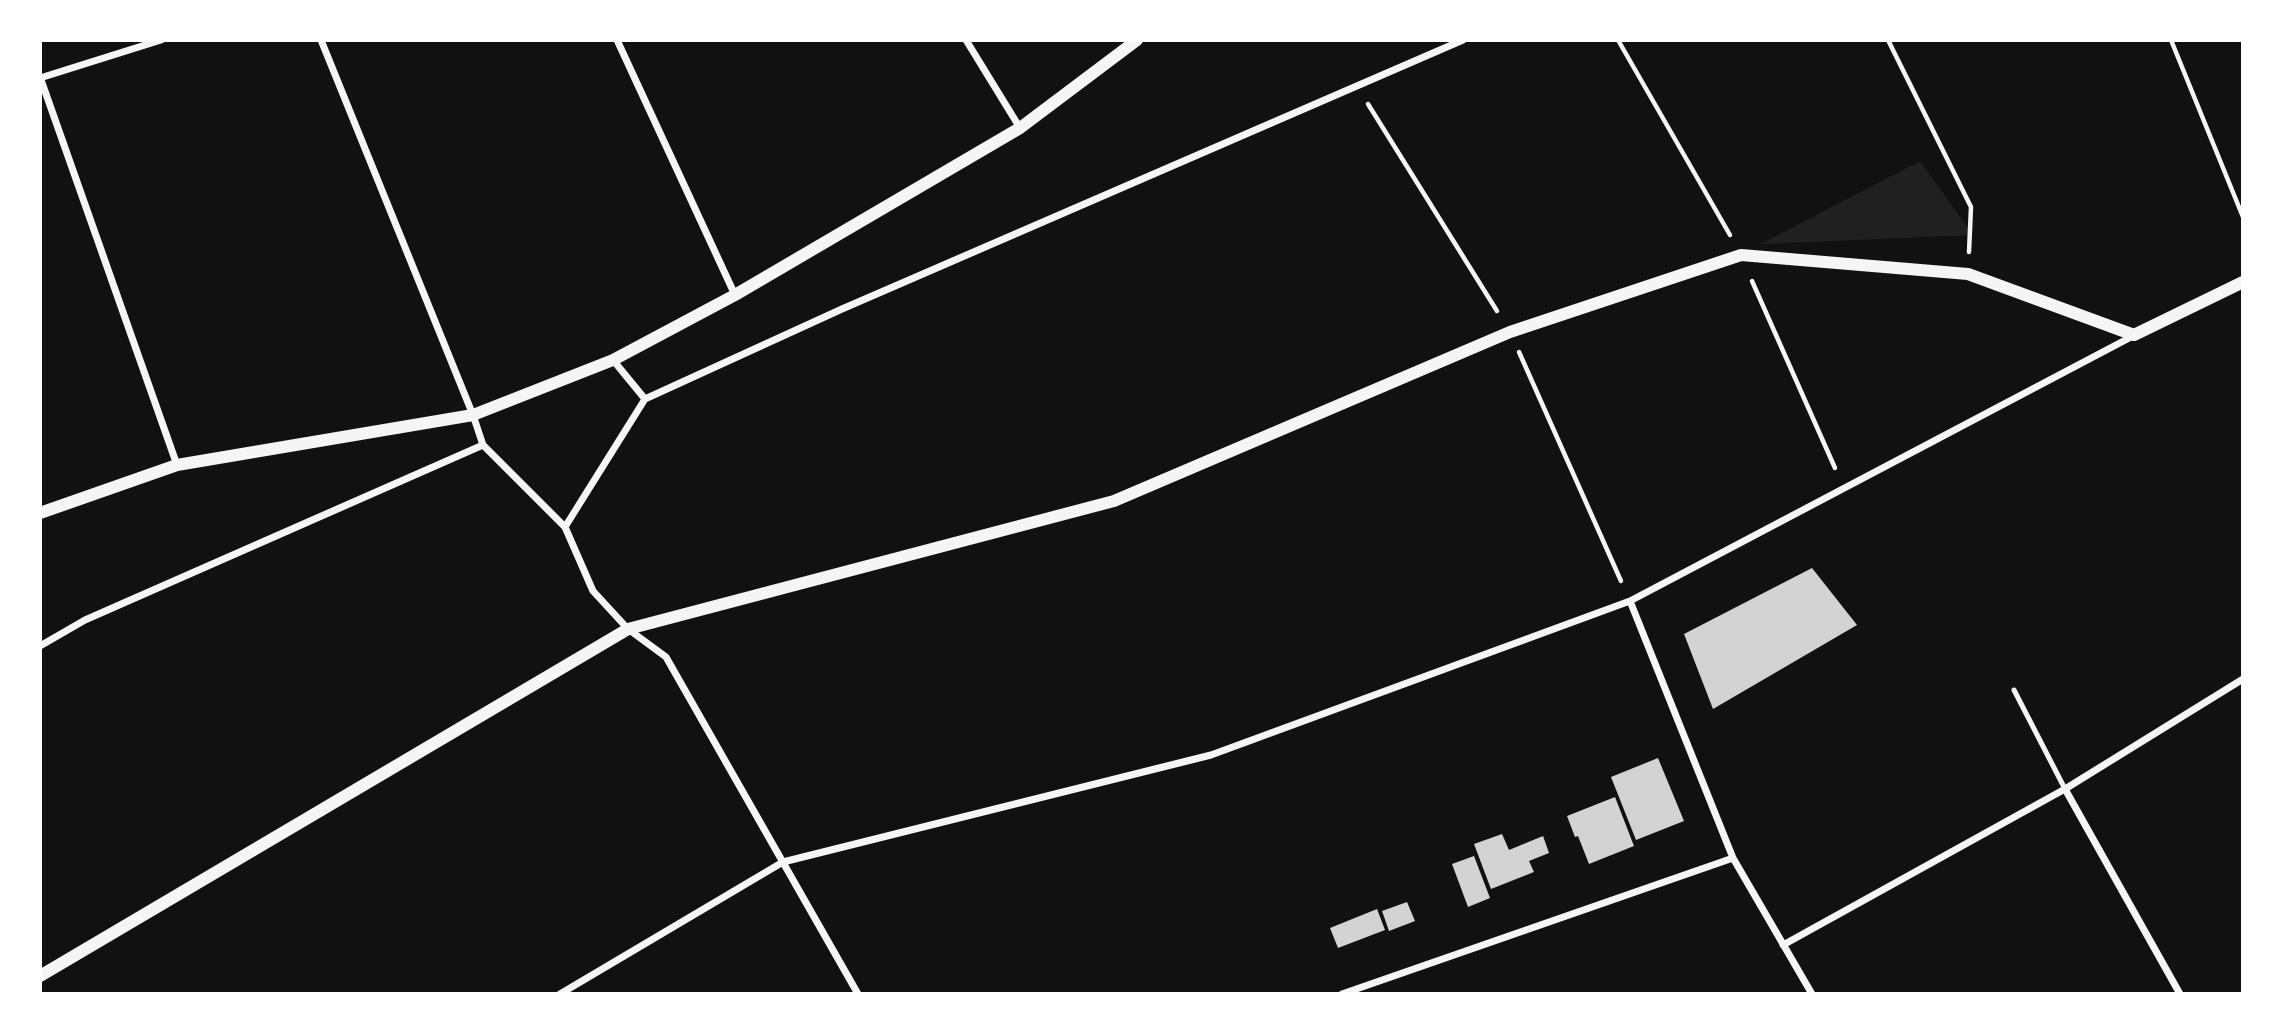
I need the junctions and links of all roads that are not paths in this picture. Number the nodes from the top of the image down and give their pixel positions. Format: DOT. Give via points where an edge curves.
graph roads {
  1 [pos="161,40"];
  2 [pos="321,40"];
  3 [pos="617,40"];
  4 [pos="966,40"];
  5 [pos="1137,40"];
  6 [pos="1463,40"];
  7 [pos="40,78"];
  8 [pos="1020,128"];
  9 [pos="2243,282"];
  10 [pos="735,295"];
  11 [pos="2134,335"];
  12 [pos="612,360"];
  13 [pos="645,399"];
  14 [pos="473,415"];
  15 [pos="483,445"];
  16 [pos="177,465"];
  17 [pos="40,513"];
  18 [pos="565,527"];
  19 [pos="1630,601"];
  20 [pos="628,629"];
  21 [pos="40,646"];
  22 [pos="2243,679"];
  23 [pos="2014,690"];
  24 [pos="2065,789"];
  25 [pos="1733,858"];
  26 [pos="783,862"];
  27 [pos="1783,945"];
  28 [pos="40,976"];
  29 [pos="560,994"];
  30 [pos="858,994"];
  31 [pos="1342,994"];
  32 [pos="1812,994"];
  33 [pos="2180,994"];
  1 -- 7 [label="street"];
  2 -- 14 [label="street"];
  3 -- 10 [label="street"];
  4 -- 8 [label="street"];
  5 -- 8 [label="street"];
  6 -- 13 [label="street"];
  7 -- 16 [label="street"];
  8 -- 10 [label="street"];
  9 -- 11 [label="street"];
  10 -- 12 [label="street"];
  11 -- 19 [label="street"];
  11 -- 20 [label="street" via="1968,274 1741,255 1510,332 1114,501"];
  12 -- 13 [label="street"];
  12 -- 14 [label="street"];
  13 -- 18 [label="street"];
  14 -- 15 [label="street"];
  14 -- 16 [label="street"];
  15 -- 18 [label="street"];
  15 -- 21 [label="street" via="85,620"];
  16 -- 17 [label="street"];
  18 -- 20 [label="street" via="593,591"];
  19 -- 25 [label="street"];
  19 -- 26 [label="street" via="1211,755"];
  20 -- 26 [label="street" via="667,657"];
  20 -- 28 [label="street"];
  22 -- 24 [label="street"];
  23 -- 24 [label="lane"];
  24 -- 27 [label="street"];
  24 -- 33 [label="street"];
  25 -- 27 [label="street"];
  25 -- 31 [label="street"];
  26 -- 29 [label="street"];
  26 -- 30 [label="street"];
  27 -- 32 [label="street"];
}
